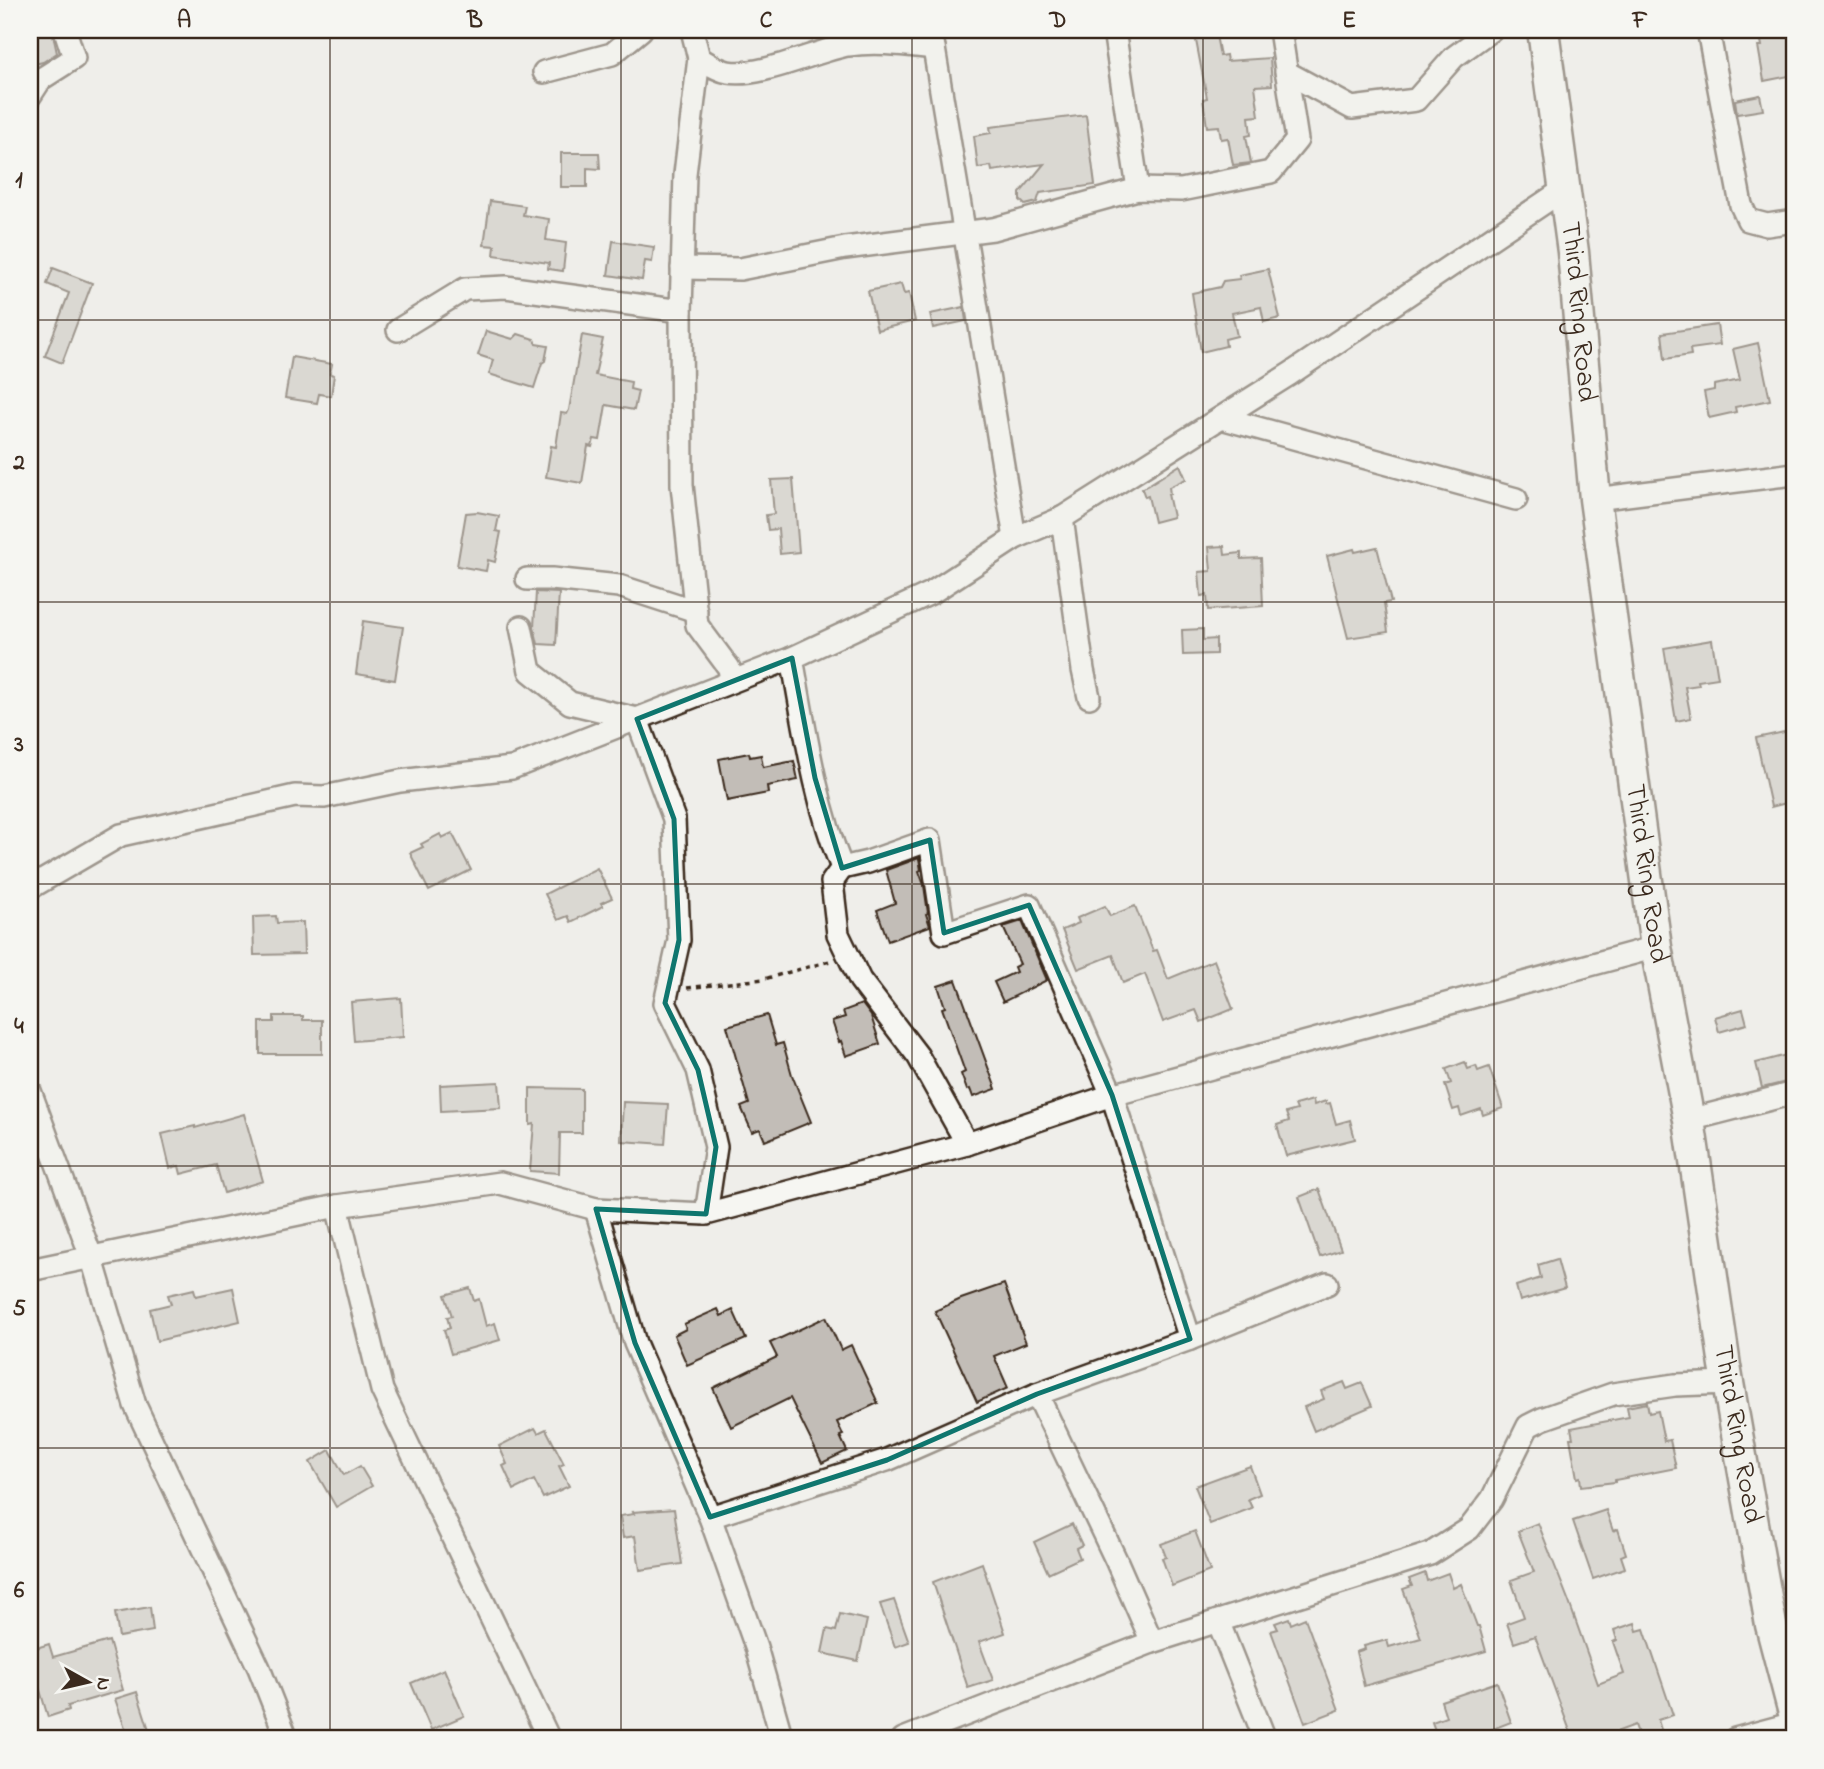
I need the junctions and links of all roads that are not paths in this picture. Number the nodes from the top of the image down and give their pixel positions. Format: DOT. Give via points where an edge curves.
graph roads {
  1 [pos="65,30"];
  2 [pos="641,30"];
  3 [pos="692,30"];
  4 [pos="1114,30"];
  5 [pos="1280,30"];
  6 [pos="1490,30"];
  7 [pos="1543,30"];
  8 [pos="1708,30"];
  9 [pos="932,39"];
  10 [pos="699,58"];
  11 [pos="544,72"];
  12 [pos="1286,72"];
  13 [pos="30,96"];
  14 [pos="1138,189"];
  15 [pos="1563,190"];
  16 [pos="1794,221"];
  17 [pos="964,232"];
  18 [pos="682,268"];
  19 [pos="681,310"];
  20 [pos="398,330"];
  21 [pos="1221,418"];
  22 [pos="1794,474"];
  23 [pos="1516,499"];
  24 [pos="1595,499"];
  25 [pos="1062,518"];
  26 [pos="1015,538"];
  27 [pos="527,579"];
  28 [pos="696,611"];
  29 [pos="521,627"];
  30 [pos="792,658"];
  31 [pos="731,681"];
  32 [pos="1089,697"];
  33 [pos="637,719"];
  34 [pos="842,868"];
  35 [pos="30,888"];
  36 [pos="1656,947"];
  37 [pos="30,1091"];
  38 [pos="1794,1094"];
  39 [pos="1112,1095"];
  40 [pos="1689,1120"];
  41 [pos="967,1144"];
  42 [pos="337,1206"];
  43 [pos="596,1209"];
  44 [pos="706,1214"];
  45 [pos="92,1259"];
  46 [pos="30,1270"];
  47 [pos="1327,1284"];
  48 [pos="1190,1339"];
  49 [pos="1729,1383"];
  50 [pos="1037,1394"];
  51 [pos="710,1517"];
  52 [pos="1218,1621"];
  53 [pos="1152,1642"];
  54 [pos="1794,1713"];
  55 [pos="1794,1723"];
  56 [pos="932,1734"];
  57 [pos="287,1739"];
  58 [pos="549,1739"];
  59 [pos="782,1739"];
  60 [pos="903,1739"];
  61 [pos="1265,1739"];
  62 [pos="1735,1739"];
  1 -- 13 [label="street" via="74,58 41,79"];
  2 -- 11 [label="street" via="612,54"];
  3 -- 10 [label="street"];
  4 -- 14 [label="street"];
  5 -- 12 [label="street"];
  6 -- 12 [label="street" via="1454,57 1416,100 1352,108"];
  7 -- 15 [label="street, Third Ring Road"];
  8 -- 16 [label="street" via="1741,205 1748,220 1767,225"];
  9 -- 10 [label="street" via="845,46 769,68 731,73"];
  9 -- 17 [label="street"];
  10 -- 18 [label="street" via="685,174"];
  12 -- 14 [label="street" via="1297,139 1271,172 1181,190"];
  14 -- 17 [label="street" via="993,229"];
  15 -- 21 [label="street"];
  15 -- 24 [label="street, Third Ring Road" via="1573,251"];
  17 -- 18 [label="street" via="845,248 740,269"];
  17 -- 26 [label="street"];
  18 -- 19 [label="street"];
  19 -- 20 [label="street" via="506,287 465,289"];
  19 -- 28 [label="street" via="682,485"];
  21 -- 23 [label="street"];
  21 -- 25 [label="street"];
  22 -- 24 [label="street"];
  24 -- 36 [label="street, Third Ring Road"];
  25 -- 26 [label="street"];
  25 -- 32 [label="street"];
  26 -- 30 [label="street" via="931,593"];
  27 -- 28 [label="street" via="619,586"];
  28 -- 31 [label="street" via="697,625 729,668"];
  29 -- 33 [label="street" via="530,671 570,703"];
  30 -- 31 [label="street"];
  30 -- 34 [label="street" via="815,778"];
  31 -- 33 [label="street"];
  33 -- 35 [label="street" via="512,768 400,781 324,797 295,796 121,835"];
  33 -- 44 [label="street" via="674,819 679,940 665,1003 698,1070 716,1147"];
  34 -- 39 [label="street" via="930,840 944,933 1029,905"];
  34 -- 41 [label="street" via="832,882 838,933 848,956 860,980 918,1056"];
  36 -- 39 [label="street"];
  36 -- 40 [label="street, Third Ring Road"];
  37 -- 45 [label="street"];
  38 -- 40 [label="street"];
  39 -- 41 [label="street"];
  39 -- 48 [label="street"];
  40 -- 49 [label="street, Third Ring Road"];
  41 -- 44 [label="street"];
  42 -- 43 [label="street" via="500,1182"];
  42 -- 45 [label="street"];
  42 -- 58 [label="street" via="382,1390"];
  43 -- 44 [label="street"];
  43 -- 51 [label="street" via="635,1343"];
  45 -- 46 [label="street"];
  45 -- 57 [label="street" via="135,1405 259,1668"];
  47 -- 48 [label="street"];
  48 -- 50 [label="street"];
  49 -- 52 [label="street" via="1613,1394 1542,1419 1528,1426 1492,1499 1469,1529 1430,1554"];
  49 -- 54 [label="street, Third Ring Road" via="1771,1625"];
  50 -- 51 [label="street" via="887,1460"];
  50 -- 53 [label="street"];
  51 -- 59 [label="street" via="756,1647"];
  52 -- 53 [label="street"];
  52 -- 61 [label="street"];
  53 -- 56 [label="street"];
  55 -- 62 [label="street"];
  56 -- 60 [label="street"];
}
